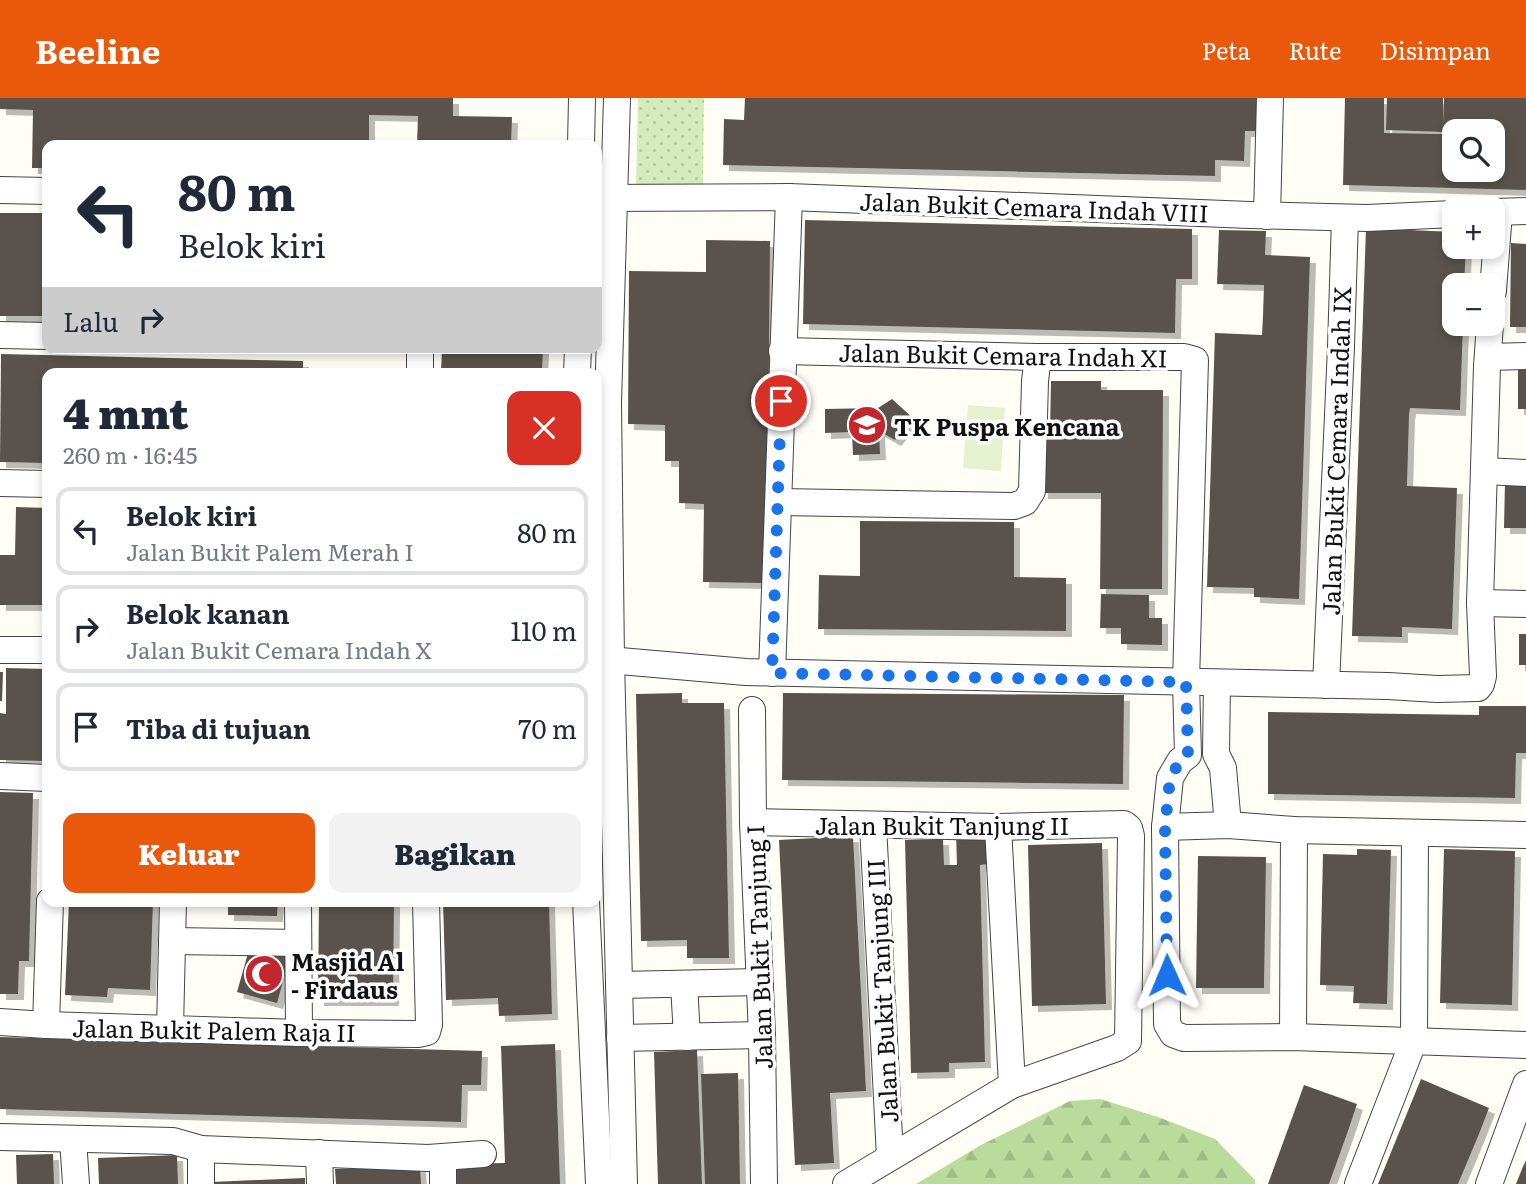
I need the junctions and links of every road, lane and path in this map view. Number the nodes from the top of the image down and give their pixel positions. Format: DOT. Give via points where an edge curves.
graph roads {
  1 [pos="582,98"];
  2 [pos="617,98"];
  3 [pos="1270,98"];
  4 [pos="581,140"];
  5 [pos="0,190"];
  6 [pos="42,191"];
  7 [pos="789,197"];
  8 [pos="605,198"];
  9 [pos="1526,211"];
  10 [pos="1505,212"];
  11 [pos="1442,215"];
  12 [pos="1267,216"];
  13 [pos="1345,218"];
  14 [pos="0,335"];
  15 [pos="1489,336"];
  16 [pos="42,337"];
  17 [pos="782,351"];
  18 [pos="1038,356"];
  19 [pos="1526,356"];
  20 [pos="1488,358"];
  21 [pos="1484,471"];
  22 [pos="1526,473"];
  23 [pos="0,483"];
  24 [pos="42,484"];
  25 [pos="779,502"];
  26 [pos="1480,603"];
  27 [pos="1526,604"];
  28 [pos="0,650"];
  29 [pos="42,650"];
  30 [pos="604,659"];
  31 [pos="772,673"];
  32 [pos="1186,682"];
  33 [pos="1217,683"];
  34 [pos="1326,685"];
  35 [pos="752,710"];
  36 [pos="1216,754"];
  37 [pos="1188,755"];
  38 [pos="0,776"];
  39 [pos="42,778"];
  40 [pos="753,822"];
  41 [pos="873,825"];
  42 [pos="1227,825"];
  43 [pos="998,827"];
  44 [pos="1165,827"];
  45 [pos="1294,830"];
  46 [pos="1415,834"];
  47 [pos="1526,835"];
  48 [pos="50,907"];
  49 [pos="173,907"];
  50 [pos="298,907"];
  51 [pos="426,907"];
  52 [pos="586,907"];
  53 [pos="172,941"];
  54 [pos="298,943"];
  55 [pos="760,982"];
  56 [pos="684,984"];
  57 [pos="619,994"];
  58 [pos="591,1004"];
  59 [pos="0,1022"];
  60 [pos="47,1025"];
  61 [pos="170,1028"];
  62 [pos="299,1032"];
  63 [pos="762,1035"];
  64 [pos="687,1037"];
  65 [pos="1293,1037"];
  66 [pos="620,1038"];
  67 [pos="1414,1040"];
  68 [pos="1526,1045"];
  69 [pos="1526,1084"];
  70 [pos="1012,1085"];
  71 [pos="0,1137"];
  72 [pos="73,1139"];
  73 [pos="201,1149"];
  74 [pos="319,1153"];
  75 [pos="483,1154"];
  76 [pos="890,1157"];
  77 [pos="443,1158"];
  78 [pos="76,1184"];
  79 [pos="201,1184"];
  80 [pos="320,1184"];
  81 [pos="443,1184"];
  82 [pos="599,1184"];
  83 [pos="624,1184"];
  84 [pos="764,1184"];
  85 [pos="846,1184"];
  86 [pos="1358,1184"];
  87 [pos="1489,1184"];
  1 -- 4 [label="street"];
  2 -- 8 [label="street"];
  3 -- 12 [label="street"];
  5 -- 6 [label="street"];
  7 -- 8 [label="street, Jalan Bukit Cemara Indah VIII"];
  7 -- 12 [label="street, Jalan Bukit Cemara Indah VIII"];
  7 -- 17 [label="street"];
  8 -- 30 [label="street"];
  9 -- 10 [label="street"];
  11 -- 13 [label="street, Jalan Bukit Cemara Indah VIII"];
  12 -- 13 [label="street, Jalan Bukit Cemara Indah VIII"];
  13 -- 34 [label="street, Jalan Bukit Cemara Indah IX"];
  14 -- 16 [label="street"];
  15 -- 20 [label="street"];
  17 -- 18 [label="street, Jalan Bukit Cemara Indah XI"];
  17 -- 25 [label="street"];
  18 -- 25 [label="street" via="1032,491 1025,502 1014,506"];
  18 -- 32 [label="street, Jalan Bukit Cemara Indah XI" via="1195,360"];
  19 -- 20 [label="street"];
  20 -- 21 [label="street"];
  21 -- 22 [label="street"];
  21 -- 26 [label="street"];
  23 -- 24 [label="street"];
  25 -- 31 [label="street"];
  26 -- 27 [label="street"];
  26 -- 34 [label="street" via="1483,676 1478,688"];
  28 -- 29 [label="street"];
  30 -- 31 [label="street"];
  30 -- 57 [label="street"];
  31 -- 32 [label="street"];
  32 -- 33 [label="street"];
  32 -- 37 [label="street"];
  33 -- 34 [label="street"];
  33 -- 36 [label="street"];
  35 -- 40 [label="street, Jalan Bukit Tanjung I"];
  36 -- 37 [label="street"];
  36 -- 42 [label="street" via="1223,768"];
  37 -- 44 [label="street" via="1170,778"];
  38 -- 39 [label="street"];
  40 -- 41 [label="street, Jalan Bukit Tanjung II"];
  40 -- 55 [label="street, Jalan Bukit Tanjung I"];
  41 -- 43 [label="street, Jalan Bukit Tanjung II"];
  41 -- 76 [label="street, Jalan Bukit Tanjung III"];
  42 -- 44 [label="street"];
  42 -- 45 [label="street"];
  43 -- 70 [label="street"];
  43 -- 70 [label="street, Jalan Bukit Tanjung II" via="1124,824 1131,836 1128,1041"];
  44 -- 65 [label="street" via="1167,1024 1173,1034 1184,1038"];
  45 -- 46 [label="street"];
  45 -- 65 [label="street"];
  46 -- 47 [label="street"];
  46 -- 67 [label="street"];
  48 -- 60 [label="street"];
  49 -- 53 [label="street"];
  50 -- 54 [label="street"];
  51 -- 62 [label="street, Jalan Bukit Palem Raja II" via="427,1032"];
  52 -- 58 [label="street"];
  53 -- 54 [label="street"];
  53 -- 61 [label="street"];
  54 -- 62 [label="street"];
  55 -- 56 [label="street"];
  55 -- 63 [label="street, Jalan Bukit Tanjung I"];
  56 -- 57 [label="street"];
  56 -- 64 [label="street"];
  57 -- 58 [label="street"];
  57 -- 66 [label="street"];
  58 -- 82 [label="street"];
  59 -- 60 [label="street, Jalan Bukit Palem Raja II"];
  60 -- 61 [label="street, Jalan Bukit Palem Raja II"];
  61 -- 62 [label="street, Jalan Bukit Palem Raja II"];
  63 -- 64 [label="street"];
  63 -- 84 [label="street, Jalan Bukit Tanjung I"];
  64 -- 66 [label="street"];
  65 -- 67 [label="street"];
  66 -- 83 [label="street"];
  67 -- 68 [label="street"];
  67 -- 86 [label="street"];
  69 -- 87 [label="street"];
  70 -- 76 [label="street"];
  71 -- 72 [label="street"];
  72 -- 73 [label="street" via="173,1141"];
  72 -- 78 [label="street"];
  73 -- 74 [label="street"];
  73 -- 79 [label="street"];
  74 -- 77 [label="street"];
  74 -- 80 [label="street"];
  75 -- 77 [label="street"];
  76 -- 85 [label="street"];
  77 -- 81 [label="street"];
}
